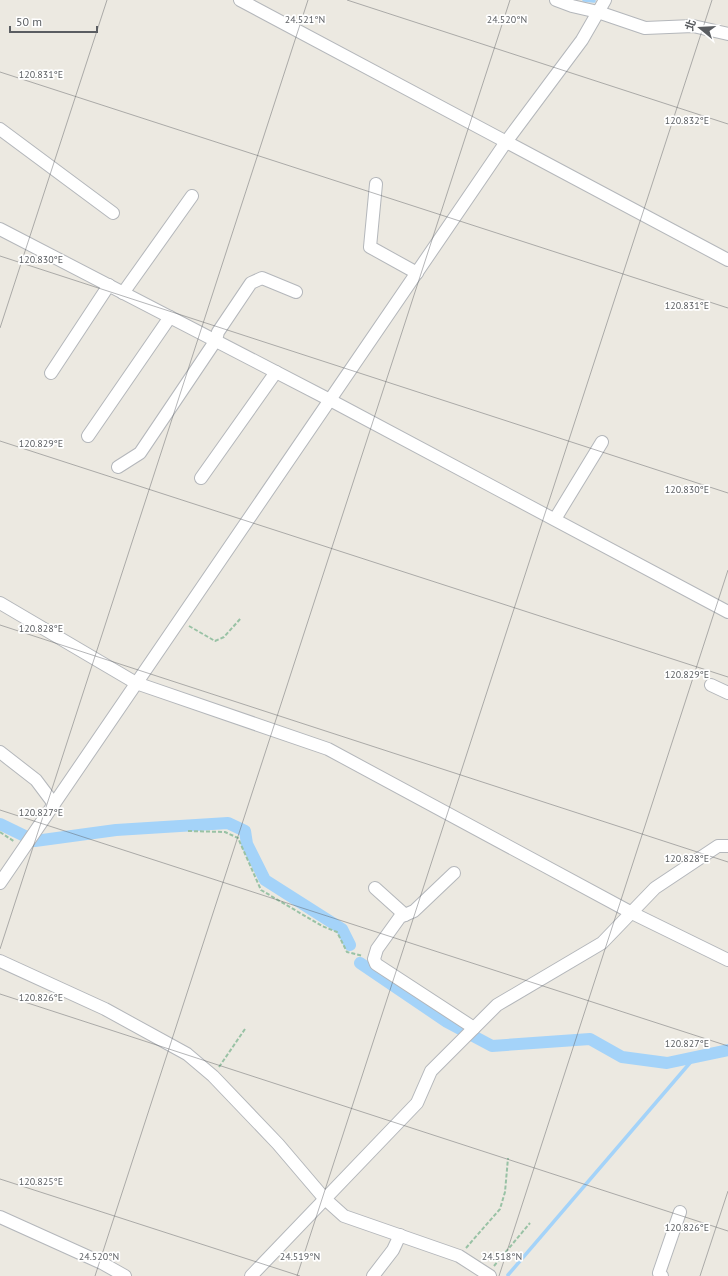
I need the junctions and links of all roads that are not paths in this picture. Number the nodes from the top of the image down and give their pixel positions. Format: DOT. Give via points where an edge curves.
graph roads {
  1 [pos="240,0"];
  2 [pos="556,0"];
  3 [pos="605,0"];
  4 [pos="598,12"];
  5 [pos="728,34"];
  6 [pos="0,129"];
  7 [pos="506,142"];
  8 [pos="376,184"];
  9 [pos="192,196"];
  10 [pos="113,213"];
  11 [pos="0,228"];
  12 [pos="728,260"];
  13 [pos="417,273"];
  14 [pos="109,285"];
  15 [pos="123,292"];
  16 [pos="296,292"];
  17 [pos="170,317"];
  18 [pos="216,340"];
  19 [pos="276,372"];
  20 [pos="51,373"];
  21 [pos="330,400"];
  22 [pos="88,436"];
  23 [pos="602,442"];
  24 [pos="118,467"];
  25 [pos="201,478"];
  26 [pos="555,519"];
  27 [pos="0,603"];
  28 [pos="728,612"];
  29 [pos="136,683"];
  30 [pos="712,685"];
  31 [pos="728,693"];
  32 [pos="0,752"];
  33 [pos="54,804"];
  34 [pos="728,846"];
  35 [pos="454,873"];
  36 [pos="0,883"];
  37 [pos="375,888"];
  38 [pos="632,913"];
  39 [pos="405,914"];
  40 [pos="0,960"];
  41 [pos="728,960"];
  42 [pos="474,1028"];
  43 [pos="324,1198"];
  44 [pos="680,1212"];
  45 [pos="0,1217"];
  46 [pos="400,1235"];
  47 [pos="488,1275"];
  48 [pos="125,1276"];
  49 [pos="251,1276"];
  50 [pos="373,1276"];
  51 [pos="662,1276"];
  1 -- 7 [label="street"];
  2 -- 4 [label="street"];
  3 -- 4 [label="street"];
  4 -- 5 [label="street" via="645,28 693,26"];
  4 -- 7 [label="street" via="582,40"];
  6 -- 10 [label="street"];
  7 -- 12 [label="street"];
  7 -- 13 [label="street"];
  8 -- 13 [label="street" via="370,247"];
  9 -- 15 [label="street"];
  11 -- 14 [label="street"];
  13 -- 21 [label="street"];
  14 -- 15 [label="street"];
  14 -- 20 [label="street"];
  15 -- 17 [label="street"];
  16 -- 18 [label="street" via="262,278 251,283 218,332"];
  17 -- 18 [label="street"];
  17 -- 22 [label="street"];
  18 -- 19 [label="street"];
  18 -- 24 [label="street" via="140,453"];
  19 -- 21 [label="street"];
  19 -- 25 [label="street"];
  21 -- 26 [label="street"];
  21 -- 29 [label="street"];
  23 -- 26 [label="street"];
  26 -- 28 [label="street"];
  27 -- 29 [label="street"];
  29 -- 33 [label="street"];
  29 -- 38 [label="street" via="328,749"];
  30 -- 31 [label="street"];
  32 -- 33 [label="street" via="36,780"];
  33 -- 36 [label="street"];
  34 -- 38 [label="street" via="718,846 655,888"];
  35 -- 39 [label="street" via="414,911"];
  37 -- 39 [label="street"];
  38 -- 41 [label="street"];
  38 -- 42 [label="street" via="602,943 497,1005"];
  39 -- 42 [label="street" via="400,917 377,949 374,959 376,964"];
  40 -- 43 [label="street" via="112,1013 187,1054 213,1076 278,1144"];
  42 -- 43 [label="street" via="431,1071 417,1103"];
  43 -- 46 [label="street" via="344,1216"];
  43 -- 49 [label="street"];
  44 -- 51 [label="street" via="660,1273"];
  45 -- 48 [label="street"];
  46 -- 47 [label="street" via="458,1256"];
  46 -- 50 [label="street" via="393,1250"];
}
